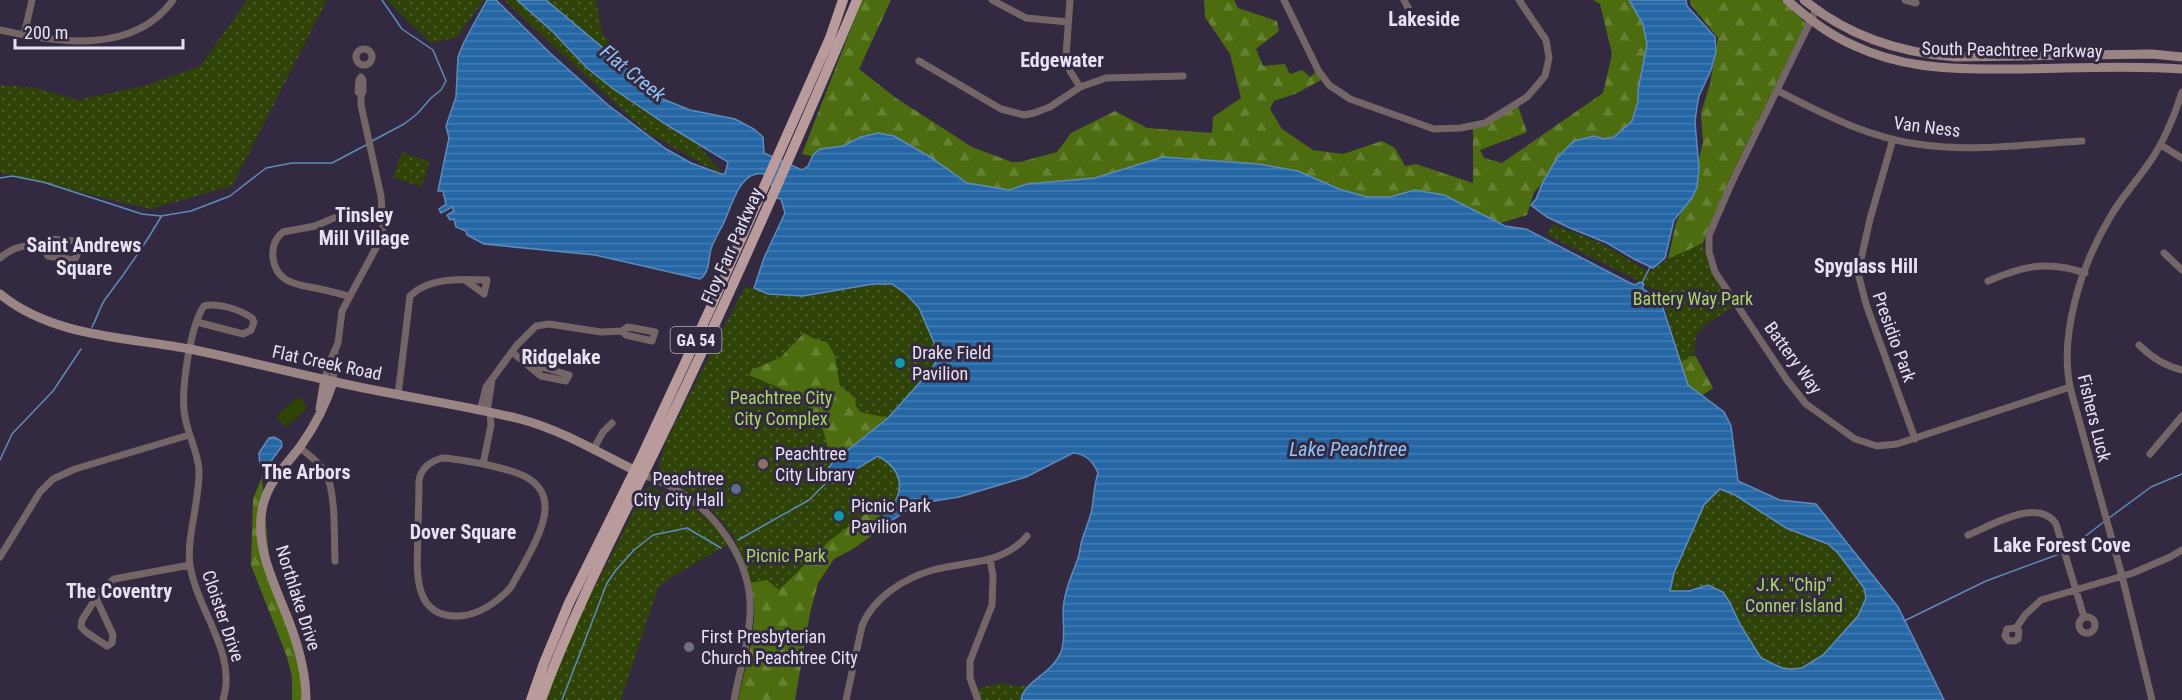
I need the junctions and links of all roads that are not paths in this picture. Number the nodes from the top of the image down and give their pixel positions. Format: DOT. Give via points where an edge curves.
graph roads {
  1 [pos="32,0"];
  2 [pos="173,0"];
  3 [pos="843,0"];
  4 [pos="858,0"];
  5 [pos="992,0"];
  6 [pos="1070,0"];
  7 [pos="1284,0"];
  8 [pos="1404,0"];
  9 [pos="1519,0"];
  10 [pos="1786,0"];
  11 [pos="1804,0"];
  12 [pos="1905,0"];
  13 [pos="1916,3"];
  14 [pos="1816,10"];
  15 [pos="1414,19"];
  16 [pos="1811,21"];
  17 [pos="1068,22"];
  18 [pos="0,30"];
  19 [pos="24,35"];
  20 [pos="2182,57"];
  21 [pos="919,61"];
  22 [pos="362,67"];
  23 [pos="2182,69"];
  24 [pos="1183,76"];
  25 [pos="1080,87"];
  26 [pos="1778,92"];
  27 [pos="2182,92"];
  28 [pos="1893,139"];
  29 [pos="2082,141"];
  30 [pos="2161,145"];
  31 [pos="789,146"];
  32 [pos="2182,158"];
  33 [pos="334,218"];
  34 [pos="43,247"];
  35 [pos="2164,253"];
  36 [pos="0,258"];
  37 [pos="2182,270"];
  38 [pos="2085,273"];
  39 [pos="465,280"];
  40 [pos="1988,281"];
  41 [pos="0,294"];
  42 [pos="348,296"];
  43 [pos="197,322"];
  44 [pos="622,331"];
  45 [pos="2139,345"];
  46 [pos="191,350"];
  47 [pos="512,352"];
  48 [pos="531,367"];
  49 [pos="2182,370"];
  50 [pos="329,380"];
  51 [pos="2070,387"];
  52 [pos="398,395"];
  53 [pos="486,412"];
  54 [pos="2182,416"];
  55 [pos="612,423"];
  56 [pos="189,435"];
  57 [pos="1914,439"];
  58 [pos="299,447"];
  59 [pos="593,450"];
  60 [pos="2150,454"];
  61 [pos="483,464"];
  62 [pos="640,472"];
  63 [pos="1968,535"];
  64 [pos="1027,536"];
  65 [pos="2182,550"];
  66 [pos="0,557"];
  67 [pos="990,559"];
  68 [pos="335,561"];
  69 [pos="190,565"];
  70 [pos="2122,576"];
  71 [pos="2075,590"];
  72 [pos="96,598"];
  73 [pos="2084,617"];
  74 [pos="2016,628"];
  75 [pos="223,700"];
  76 [pos="306,700"];
  77 [pos="531,700"];
  78 [pos="541,700"];
  79 [pos="734,700"];
  80 [pos="846,700"];
  81 [pos="978,700"];
  82 [pos="2152,700"];
  1 -- 19 [label="street"];
  2 -- 19 [label="street" via="157,19 122,35 76,42"];
  3 -- 31 [label="main road, Floy Farr Parkway / GA 54"];
  4 -- 31 [label="main road, Floy Farr Parkway / GA 54"];
  5 -- 17 [label="street" via="1026,18"];
  6 -- 17 [label="street"];
  7 -- 9 [label="street" via="1329,85 1350,99 1434,129 1485,123 1527,97 1540,84 1549,58 1546,40"];
  8 -- 15 [label="street"];
  10 -- 16 [label="street, South Peachtree Parkway"];
  11 -- 14 [label="street, South Peachtree Parkway"];
  12 -- 13 [label="street"];
  14 -- 16 [label="street, Battery Way"];
  14 -- 20 [label="street, South Peachtree Parkway" via="1859,35 1931,55"];
  16 -- 23 [label="street, South Peachtree Parkway" via="1878,56 1927,68"];
  16 -- 26 [label="street, Battery Way"];
  17 -- 25 [label="street" via="1068,64"];
  18 -- 19 [label="street"];
  21 -- 25 [label="street" via="1014,114 1034,113"];
  22 -- 42 [label="street, Northlake Drive" via="360,94 383,208 383,228"];
  24 -- 25 [label="street" via="1106,78"];
  26 -- 28 [label="street, Van Ness" via="1835,121"];
  26 -- 57 [label="street, Battery Way" via="1709,235 1712,268 1787,380 1810,407 1866,443 1887,446"];
  27 -- 30 [label="street, Fishers Luck"];
  28 -- 29 [label="street, Van Ness" via="1925,146 1980,147"];
  28 -- 57 [label="street, Presidio Park" via="1858,273"];
  30 -- 32 [label="street"];
  30 -- 38 [label="street, Fishers Luck" via="2110,218"];
  31 -- 62 [label="main road, Floy Farr Parkway / GA 54"];
  33 -- 42 [label="street" via="279,234 274,261 277,272 286,280"];
  34 -- 34 [label="street" via="48,256 74,260 78,253 74,241 50,239"];
  34 -- 36 [label="street" via="18,246"];
  35 -- 37 [label="street"];
  38 -- 40 [label="street" via="2069,267 2041,265"];
  38 -- 51 [label="street, Fishers Luck" via="2070,323"];
  39 -- 52 [label="street" via="431,284 410,296"];
  41 -- 46 [label="street, Flat Creek Road" via="23,310 59,325"];
  42 -- 50 [label="street, Northlake Drive" via="328,366"];
  43 -- 43 [label="street" via="243,334 251,330 254,322 240,311 210,304 204,306"];
  43 -- 46 [label="street, Cloister Drive"];
  44 -- 47 [label="street" via="583,331 542,324 527,333"];
  45 -- 49 [label="street" via="2163,364"];
  46 -- 50 [label="street, Flat Creek Road"];
  46 -- 56 [label="street, Cloister Drive" via="182,392"];
  47 -- 48 [label="street"];
  47 -- 53 [label="street" via="486,387"];
  48 -- 48 [label="street" via="541,376 566,381 569,375"];
  50 -- 52 [label="street, Flat Creek Road"];
  50 -- 58 [label="street, Northlake Drive" via="314,426"];
  51 -- 57 [label="street, Battery Way"];
  51 -- 70 [label="street, Fishers Luck"];
  52 -- 53 [label="street, Flat Creek Road"];
  53 -- 59 [label="street, Flat Creek Road" via="540,425"];
  53 -- 61 [label="street" via="491,425"];
  54 -- 60 [label="street"];
  55 -- 59 [label="street"];
  56 -- 66 [label="street" via="53,479 40,492"];
  56 -- 69 [label="street, Cloister Drive" via="199,469"];
  58 -- 68 [label="street" via="328,479"];
  58 -- 76 [label="street, Northlake Drive" via="269,490 262,528 265,559 301,661"];
  59 -- 62 [label="street, Flat Creek Road"];
  61 -- 61 [label="street" via="529,478 543,498 544,513 520,570 505,594 476,612 454,616 431,607 418,584 419,480 427,465 442,458"];
  62 -- 77 [label="main road, Floy Farr Parkway / GA 54" via="569,603"];
  62 -- 78 [label="main road, Floy Farr Parkway / GA 54"];
  62 -- 79 [label="street" via="677,490 718,524 743,570 750,594 750,615"];
  63 -- 71 [label="street" via="2031,511 2048,514 2056,524"];
  64 -- 67 [label="street" via="1019,545"];
  65 -- 70 [label="street"];
  67 -- 80 [label="street" via="933,570 902,583 878,601 859,634"];
  67 -- 81 [label="street" via="992,605 970,661 970,678"];
  69 -- 72 [label="street" via="118,578"];
  69 -- 75 [label="street, Cloister Drive" via="225,662 228,685"];
  70 -- 71 [label="street"];
  70 -- 82 [label="street, Fishers Luck"];
  71 -- 73 [label="street"];
  71 -- 74 [label="street" via="2042,600"];
  72 -- 72 [label="street" via="81,627 107,646 113,635"];
}
